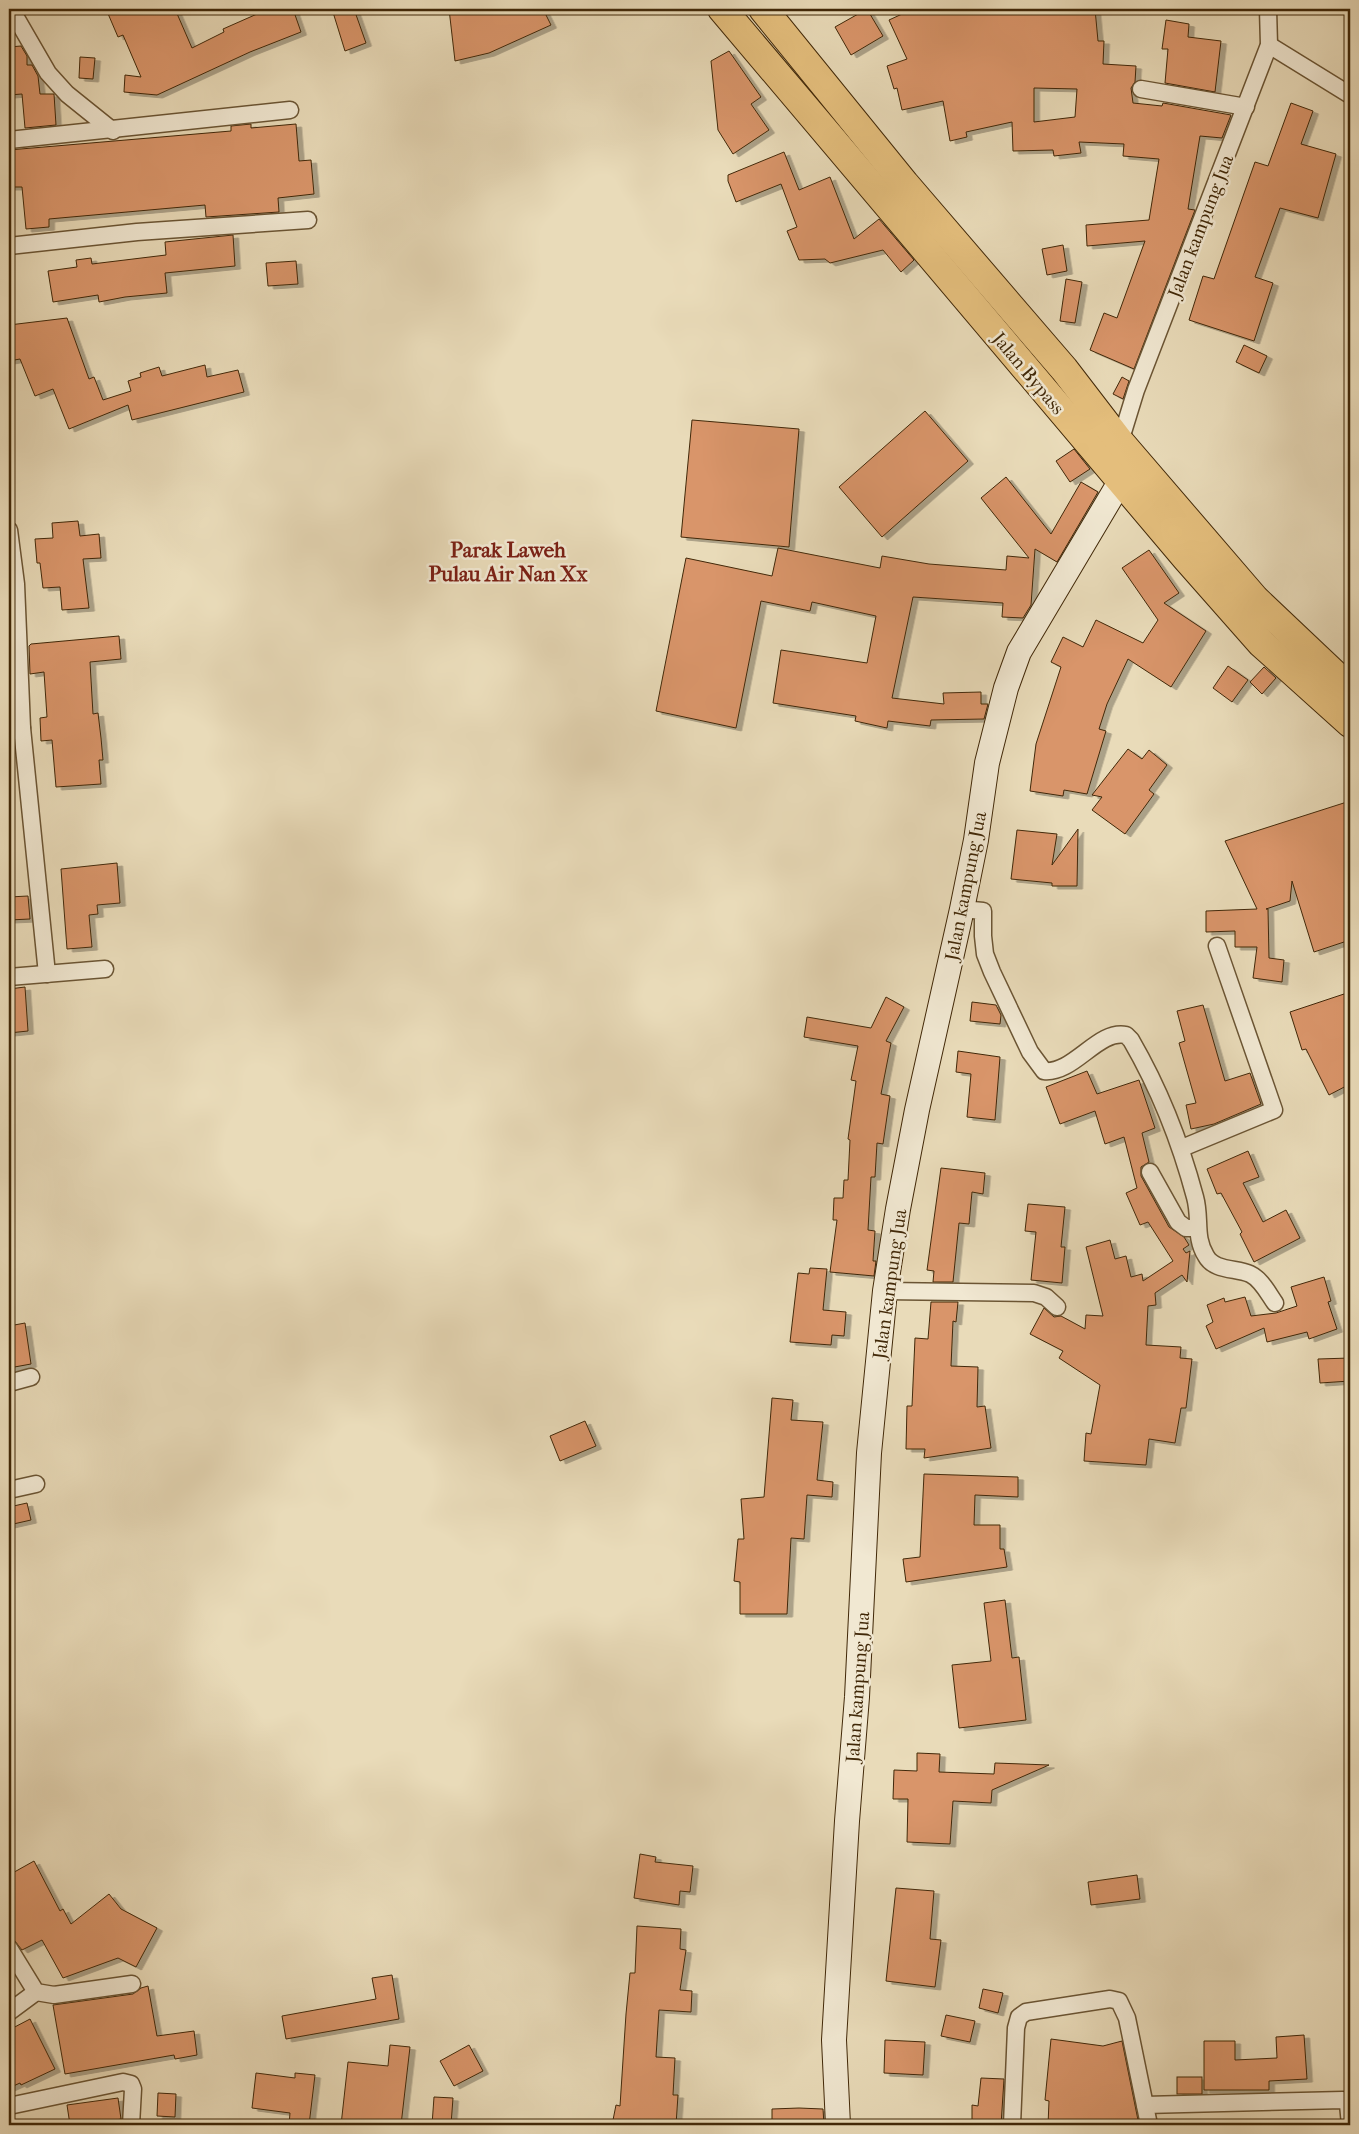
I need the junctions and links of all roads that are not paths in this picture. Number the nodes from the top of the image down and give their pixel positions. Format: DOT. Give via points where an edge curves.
graph roads {
  1 [pos="11,9"];
  2 [pos="722,9"];
  3 [pos="1268,9"];
  4 [pos="766,13"];
  5 [pos="747,39"];
  6 [pos="1269,45"];
  7 [pos="1141,89"];
  8 [pos="1350,95"];
  9 [pos="1246,107"];
  10 [pos="290,110"];
  11 [pos="113,131"];
  12 [pos="9,140"];
  13 [pos="308,220"];
  14 [pos="9,246"];
  15 [pos="1120,442"];
  16 [pos="1120,482"];
  17 [pos="9,530"];
  18 [pos="12,584"];
  19 [pos="1350,689"];
  20 [pos="1350,724"];
  21 [pos="15,729"];
  22 [pos="962,909"];
  23 [pos="1217,946"];
  24 [pos="105,968"];
  25 [pos="47,974"];
  26 [pos="9,977"];
  27 [pos="1182,1148"];
  28 [pos="1150,1172"];
  29 [pos="1197,1228"];
  30 [pos="885,1291"];
  31 [pos="1274,1303"];
  32 [pos="1057,1307"];
  33 [pos="31,1377"];
  34 [pos="9,1383"];
  35 [pos="36,1484"];
  36 [pos="9,1490"];
  37 [pos="9,1948"];
  38 [pos="132,1984"];
  39 [pos="36,1992"];
  40 [pos="9,2012"];
  41 [pos="1144,2105"];
  42 [pos="9,2106"];
  43 [pos="131,2125"];
  44 [pos="838,2125"];
  45 [pos="1012,2125"];
  46 [pos="1149,2125"];
  47 [pos="1350,2125"];
  1 -- 11 [label="street" via="48,73 67,94"];
  2 -- 5 [label="highway, Jalan Bypass"];
  3 -- 6 [label="street, Jalan kampung Jua"];
  4 -- 5 [label="highway"];
  4 -- 15 [label="highway, Jalan Bypass" via="905,184 1064,369"];
  5 -- 16 [label="highway, Jalan Bypass"];
  6 -- 8 [label="street"];
  6 -- 9 [label="street, Jalan kampung Jua"];
  7 -- 9 [label="street"];
  9 -- 15 [label="street, Jalan kampung Jua" via="1136,390"];
  10 -- 11 [label="street"];
  11 -- 12 [label="street"];
  13 -- 14 [label="street" via="137,232"];
  15 -- 19 [label="highway, Jalan Bypass" via="1255,599"];
  16 -- 20 [label="highway, Jalan Bypass" via="1262,643"];
  16 -- 22 [label="street, Jalan kampung Jua" via="1019,652 987,763"];
  17 -- 18 [label="street"];
  18 -- 21 [label="street"];
  21 -- 25 [label="street"];
  22 -- 27 [label="street" via="983,911 986,954 1038,1067 1044,1071 1061,1070 1099,1043 1115,1035 1126,1036 1153,1079"];
  22 -- 30 [label="street, Jalan kampung Jua" via="917,1110"];
  23 -- 27 [label="street" via="1274,1110"];
  24 -- 25 [label="street"];
  25 -- 26 [label="street"];
  27 -- 29 [label="street" via="1197,1202"];
  28 -- 29 [label="street" via="1178,1222 1186,1228"];
  29 -- 31 [label="street" via="1200,1246 1210,1263 1251,1274 1259,1280"];
  30 -- 32 [label="street" via="1034,1293"];
  30 -- 44 [label="street, Jalan kampung Jua" via="869,1453 858,1687 834,2040"];
  33 -- 34 [label="street"];
  35 -- 36 [label="street"];
  37 -- 39 [label="street"];
  38 -- 39 [label="street" via="54,1995"];
  39 -- 40 [label="street"];
  41 -- 45 [label="street" via="1127,2018 1119,2001 1110,1999 1026,2012 1019,2017"];
  41 -- 46 [label="street"];
  41 -- 47 [label="street" via="1343,2100 1348,2104"];
  42 -- 43 [label="street" via="123,2082 131,2084 133,2089"];
}
